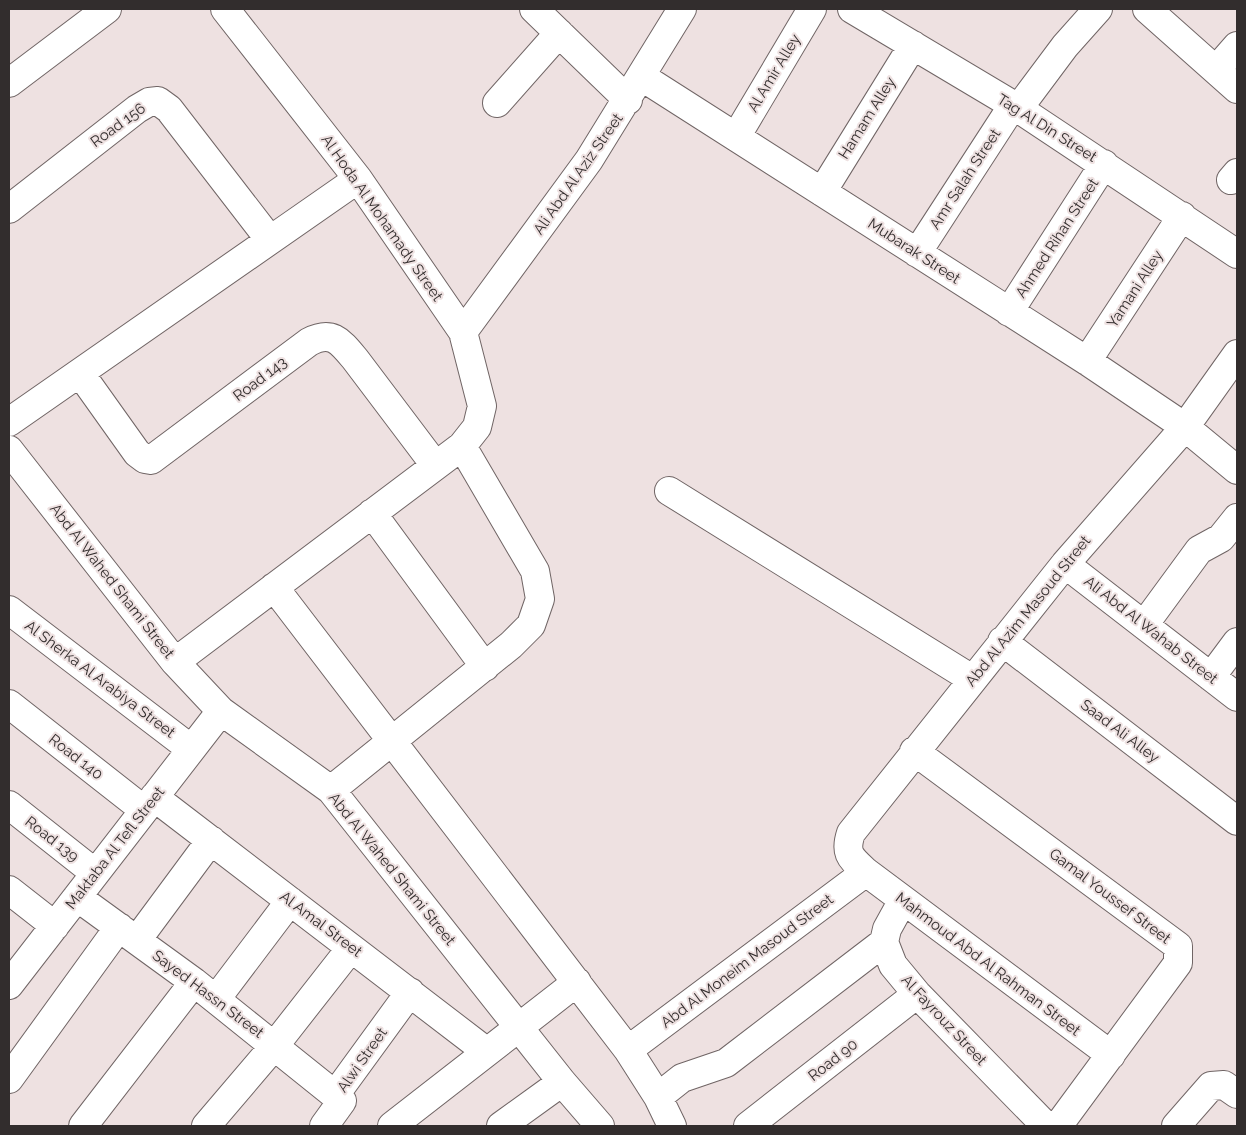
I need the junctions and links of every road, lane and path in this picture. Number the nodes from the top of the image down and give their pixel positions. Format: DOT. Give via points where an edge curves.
graph roads {
  1 [pos="107,9"];
  2 [pos="225,9"];
  3 [pos="534,9"];
  4 [pos="682,9"];
  5 [pos="812,9"];
  6 [pos="852,9"];
  7 [pos="1098,9"];
  8 [pos="1152,10"];
  9 [pos="559,33"];
  10 [pos="913,45"];
  11 [pos="1237,46"];
  12 [pos="1216,70"];
  13 [pos="642,77"];
  14 [pos="9,83"];
  15 [pos="1237,89"];
  16 [pos="628,100"];
  17 [pos="497,103"];
  18 [pos="1016,107"];
  19 [pos="736,137"];
  20 [pos="1104,164"];
  21 [pos="358,179"];
  22 [pos="822,192"];
  23 [pos="9,209"];
  24 [pos="1182,216"];
  25 [pos="270,240"];
  26 [pos="917,252"];
  27 [pos="1237,254"];
  28 [pos="1009,312"];
  29 [pos="463,332"];
  30 [pos="1237,354"];
  31 [pos="1087,362"];
  32 [pos="80,373"];
  33 [pos="9,422"];
  34 [pos="1185,427"];
  35 [pos="462,446"];
  36 [pos="9,450"];
  37 [pos="435,464"];
  38 [pos="1237,470"];
  39 [pos="669,490"];
  40 [pos="372,513"];
  41 [pos="1237,518"];
  42 [pos="1065,564"];
  43 [pos="274,588"];
  44 [pos="9,610"];
  45 [pos="1144,625"];
  46 [pos="1002,641"];
  47 [pos="1237,642"];
  48 [pos="175,662"];
  49 [pos="485,666"];
  50 [pos="1211,677"];
  51 [pos="972,679"];
  52 [pos="1237,697"];
  53 [pos="9,704"];
  54 [pos="221,711"];
  55 [pos="391,741"];
  56 [pos="191,749"];
  57 [pos="914,751"];
  58 [pos="331,790"];
  59 [pos="149,804"];
  60 [pos="9,806"];
  61 [pos="1237,821"];
  62 [pos="210,840"];
  63 [pos="866,872"];
  64 [pos="95,873"];
  65 [pos="9,890"];
  66 [pos="77,897"];
  67 [pos="903,900"];
  68 [pos="290,901"];
  69 [pos="55,926"];
  70 [pos="128,933"];
  71 [pos="884,942"];
  72 [pos="351,948"];
  73 [pos="194,982"];
  74 [pos="577,982"];
  75 [pos="9,986"];
  76 [pos="410,992"];
  77 [pos="918,994"];
  78 [pos="216,999"];
  79 [pos="518,1028"];
  80 [pos="275,1045"];
  81 [pos="628,1050"];
  82 [pos="487,1052"];
  83 [pos="1111,1055"];
  84 [pos="9,1079"];
  85 [pos="562,1082"];
  86 [pos="1237,1094"];
  87 [pos="335,1095"];
  88 [pos="658,1097"];
  89 [pos="83,1126"];
  90 [pos="206,1126"];
  91 [pos="324,1126"];
  92 [pos="392,1126"];
  93 [pos="501,1126"];
  94 [pos="600,1126"];
  95 [pos="672,1126"];
  96 [pos="748,1126"];
  97 [pos="1046,1126"];
  98 [pos="1058,1126"];
  99 [pos="1176,1126"];
  1 -- 14 [label="street"];
  2 -- 21 [label="street, Al Hoda Al Mohamady Street"];
  3 -- 9 [label="street"];
  4 -- 13 [label="street, Ali Abd Al Aziz Street"];
  5 -- 19 [label="street, Al Amir Alley"];
  6 -- 10 [label="street, Tag Al Din Street"];
  7 -- 18 [label="street, Amr Salah Street"];
  8 -- 12 [label="street"];
  9 -- 16 [label="street"];
  9 -- 17 [label="street"];
  10 -- 18 [label="street, Tag Al Din Street"];
  10 -- 22 [label="street, Hamam Alley"];
  11 -- 12 [label="street"];
  12 -- 15 [label="street"];
  13 -- 16 [label="street, Ali Abd Al Aziz Street"];
  13 -- 19 [label="street, Mubarak Street"];
  16 -- 29 [label="street, Ali Abd Al Aziz Street" via="548,218"];
  18 -- 20 [label="street, Tag Al Din Street"];
  18 -- 26 [label="street, Amr Salah Street"];
  19 -- 22 [label="street, Mubarak Street"];
  20 -- 24 [label="street, Tag Al Din Street"];
  20 -- 28 [label="street, Ahmed Rihan Street"];
  21 -- 25 [label="street"];
  21 -- 29 [label="street, Al Hoda Al Mohamady Street"];
  22 -- 26 [label="street, Mubarak Street"];
  23 -- 25 [label="street, Road 156" via="136,109 158,101 169,108"];
  24 -- 27 [label="street, Tag Al Din Street"];
  24 -- 31 [label="street, Yamani Alley"];
  25 -- 32 [label="street"];
  26 -- 28 [label="street, Mubarak Street"];
  28 -- 31 [label="street, Mubarak Street"];
  29 -- 35 [label="street, Al Hoda Al Mohamady Street" via="482,406 477,427"];
  30 -- 34 [label="street, Abd Al Azim Masoud Street"];
  31 -- 34 [label="street, Mubarak Street"];
  32 -- 33 [label="street"];
  32 -- 37 [label="street, Road 143" via="137,452 151,460 308,342 321,335 332,337 344,345"];
  34 -- 38 [label="street, Mubarak Street"];
  34 -- 42 [label="street, Abd Al Azim Masoud Street"];
  35 -- 37 [label="street, Al Hoda Al Mohamady Street"];
  35 -- 49 [label="street" via="535,571 540,599 531,626"];
  36 -- 48 [label="street, Abd Al Wahed Shami Street"];
  37 -- 40 [label="street, Al Hoda Al Mohamady Street"];
  39 -- 51 [label="street"];
  40 -- 43 [label="street, Al Hoda Al Mohamady Street"];
  40 -- 49 [label="street"];
  41 -- 45 [label="street" via="1221,538 1199,550"];
  42 -- 45 [label="street, Ali Abd Al Wahab Street"];
  42 -- 46 [label="street, Abd Al Azim Masoud Street"];
  43 -- 48 [label="street, Al Hoda Al Mohamady Street"];
  43 -- 55 [label="street"];
  44 -- 56 [label="street, Al Sherka Al Arabiya Street"];
  45 -- 50 [label="street, Ali Abd Al Wahab Street"];
  46 -- 51 [label="street, Abd Al Azim Masoud Street"];
  46 -- 61 [label="street, Saad Ali Alley"];
  47 -- 50 [label="street"];
  48 -- 54 [label="street, Abd Al Wahed Shami Street"];
  49 -- 55 [label="street"];
  50 -- 52 [label="street, Ali Abd Al Wahab Street"];
  51 -- 57 [label="street, Abd Al Azim Masoud Street"];
  53 -- 59 [label="street, Road 140"];
  54 -- 56 [label="street, Maktaba Al Tefl Street"];
  54 -- 58 [label="street, Abd Al Wahed Shami Street"];
  55 -- 58 [label="street"];
  55 -- 74 [label="street"];
  56 -- 59 [label="street, Maktaba Al Tefl Street"];
  57 -- 63 [label="street, Abd Al Azim Masoud Street" via="850,833 847,850"];
  57 -- 83 [label="street, Gamal Youssef Street" via="1178,946 1178,962"];
  58 -- 79 [label="street, Abd Al Wahed Shami Street"];
  59 -- 62 [label="street, Al Amal Street"];
  59 -- 64 [label="street, Maktaba Al Tefl Street"];
  60 -- 64 [label="street, Road 139"];
  62 -- 68 [label="street, Al Amal Street"];
  62 -- 70 [label="street"];
  63 -- 67 [label="street, Mahmoud Abd Al Rahman Street"];
  63 -- 81 [label="street, Abd Al Moneim Masoud Street"];
  64 -- 66 [label="street, Maktaba Al Tefl Street"];
  65 -- 69 [label="street"];
  66 -- 69 [label="street, Maktaba Al Tefl Street"];
  66 -- 70 [label="street, Sayed Hassn Street"];
  67 -- 71 [label="street" via="887,929"];
  67 -- 83 [label="street, Mahmoud Abd Al Rahman Street"];
  68 -- 72 [label="street, Al Amal Street"];
  68 -- 78 [label="street"];
  69 -- 75 [label="street, Maktaba Al Tefl Street"];
  70 -- 73 [label="street, Sayed Hassn Street"];
  70 -- 84 [label="street"];
  71 -- 77 [label="street, Al Fayrouz Street" via="893,966"];
  71 -- 88 [label="street" via="726,1063 682,1078"];
  72 -- 76 [label="street, Al Amal Street"];
  72 -- 80 [label="street"];
  73 -- 78 [label="street, Sayed Hassn Street"];
  73 -- 89 [label="street"];
  74 -- 79 [label="street"];
  74 -- 81 [label="street"];
  76 -- 82 [label="street, Al Amal Street"];
  76 -- 87 [label="street, Alwi Street"];
  77 -- 96 [label="street, Road 90"];
  77 -- 97 [label="street, Al Fayrouz Street"];
  78 -- 80 [label="street, Sayed Hassn Street"];
  79 -- 82 [label="street"];
  79 -- 85 [label="street, Abd Al Wahed Shami Street"];
  80 -- 87 [label="street, Sayed Hassn Street"];
  80 -- 90 [label="street"];
  81 -- 88 [label="street"];
  82 -- 92 [label="street"];
  83 -- 98 [label="street, Gamal Youssef Street"];
  85 -- 93 [label="street"];
  85 -- 94 [label="street, Abd Al Wahed Shami Street"];
  86 -- 99 [label="street" via="1224,1085 1211,1086"];
  87 -- 91 [label="street, Alwi Street" via="342,1101"];
  88 -- 95 [label="street"];
}
